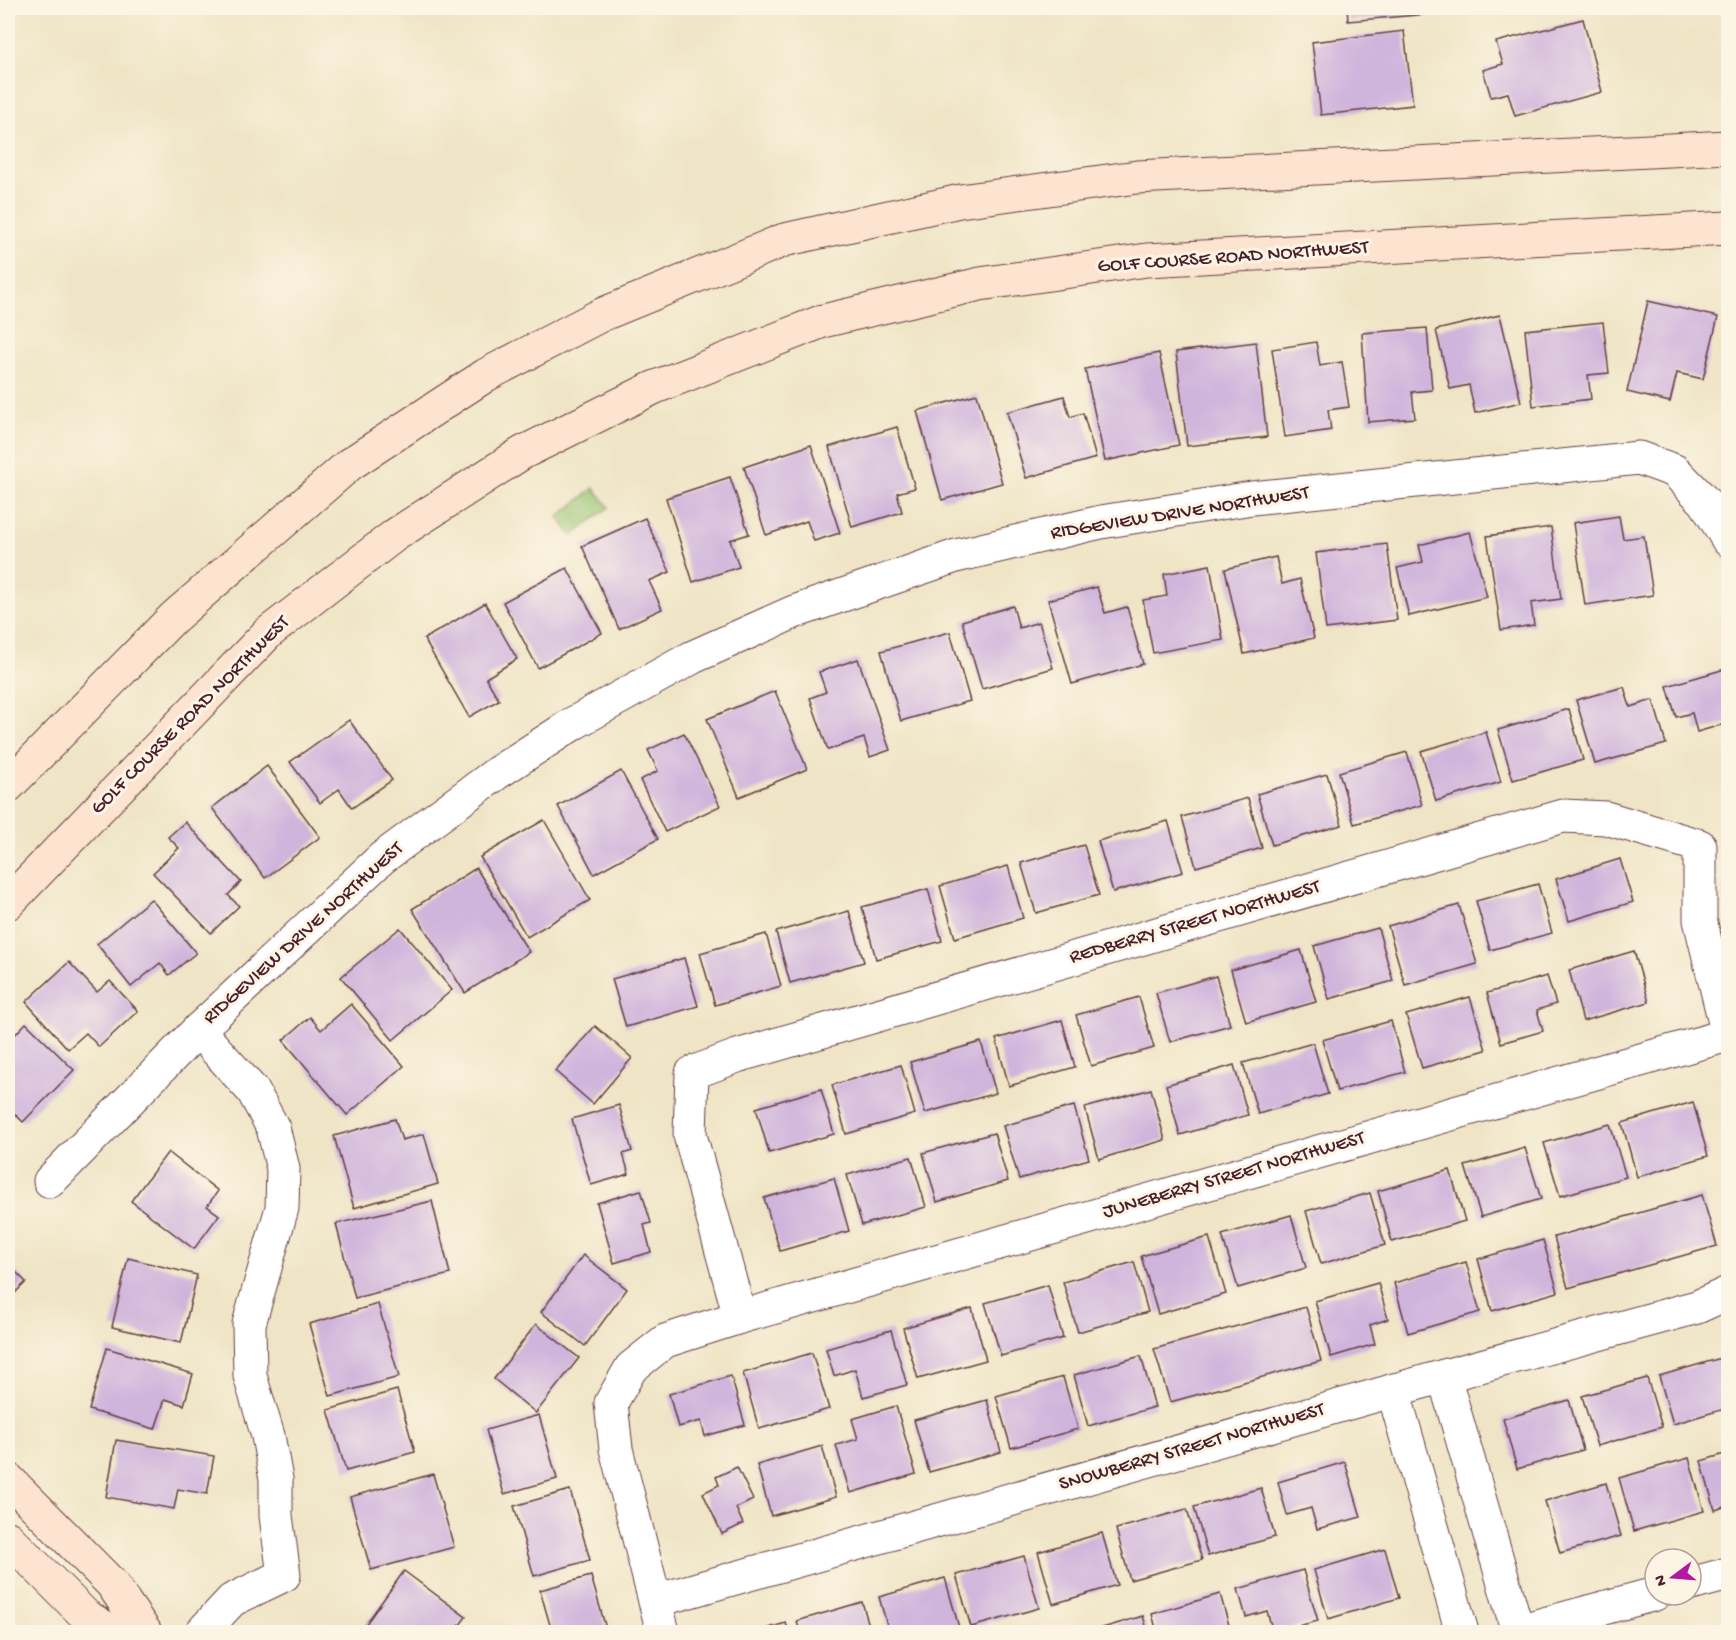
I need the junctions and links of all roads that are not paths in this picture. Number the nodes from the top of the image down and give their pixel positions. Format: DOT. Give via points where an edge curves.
graph roads {
  1 [pos="1728,147"];
  2 [pos="1728,228"];
  3 [pos="1728,540"];
  4 [pos="8,786"];
  5 [pos="8,903"];
  6 [pos="198,1030"];
  7 [pos="1728,1035"];
  8 [pos="50,1181"];
  9 [pos="1728,1293"];
  10 [pos="740,1317"];
  11 [pos="1444,1376"];
  12 [pos="1393,1390"];
  13 [pos="8,1479"];
  14 [pos="8,1538"];
  15 [pos="1728,1574"];
  16 [pos="1703,1581"];
  17 [pos="1643,1597"];
  18 [pos="655,1601"];
  19 [pos="112,1632"];
  20 [pos="145,1632"];
  21 [pos="202,1632"];
  22 [pos="663,1632"];
  23 [pos="1462,1632"];
  24 [pos="1516,1632"];
  1 -- 4 [label="main road" via="1137,177 960,201 784,240 591,320 486,375 350,464 172,618"];
  2 -- 5 [label="main road, GOLF COURSE ROAD NORTHWEST" via="1148,260 980,284 823,321 653,388 522,453 395,535 268,633"];
  3 -- 6 [label="street, RIDGEVIEW DRIVE NORTHWEST" via="1705,502 1675,471 1639,458 1252,498 1101,522 956,556 794,612 693,657 574,723 497,773 382,858"];
  6 -- 8 [label="street, RIDGEVIEW DRIVE NORTHWEST"];
  6 -- 21 [label="street" via="253,1091 273,1128 283,1169 282,1208 249,1324 250,1376 276,1479 276,1516 284,1575 232,1600"];
  7 -- 10 [label="street, JUNEBERRY STREET NORTHWEST"];
  7 -- 10 [label="street, REDBERRY STREET NORTHWEST" via="1700,920 1700,846 1606,818 1563,816 748,1053 692,1073 690,1135"];
  9 -- 11 [label="street, SNOWBERRY STREET NORTHWEST" via="1697,1307"];
  10 -- 18 [label="street, JUNEBERRY STREET NORTHWEST" via="665,1341 631,1368 611,1403 616,1449"];
  11 -- 12 [label="street, SNOWBERRY STREET NORTHWEST"];
  11 -- 24 [label="street"];
  12 -- 18 [label="street, SNOWBERRY STREET NORTHWEST"];
  12 -- 23 [label="street"];
  13 -- 20 [label="main road" via="112,1584"];
  14 -- 19 [label="main road" via="86,1616"];
  15 -- 16 [label="street"];
  17 -- 24 [label="street"];
  18 -- 22 [label="street, JUNEBERRY STREET NORTHWEST"];
}
